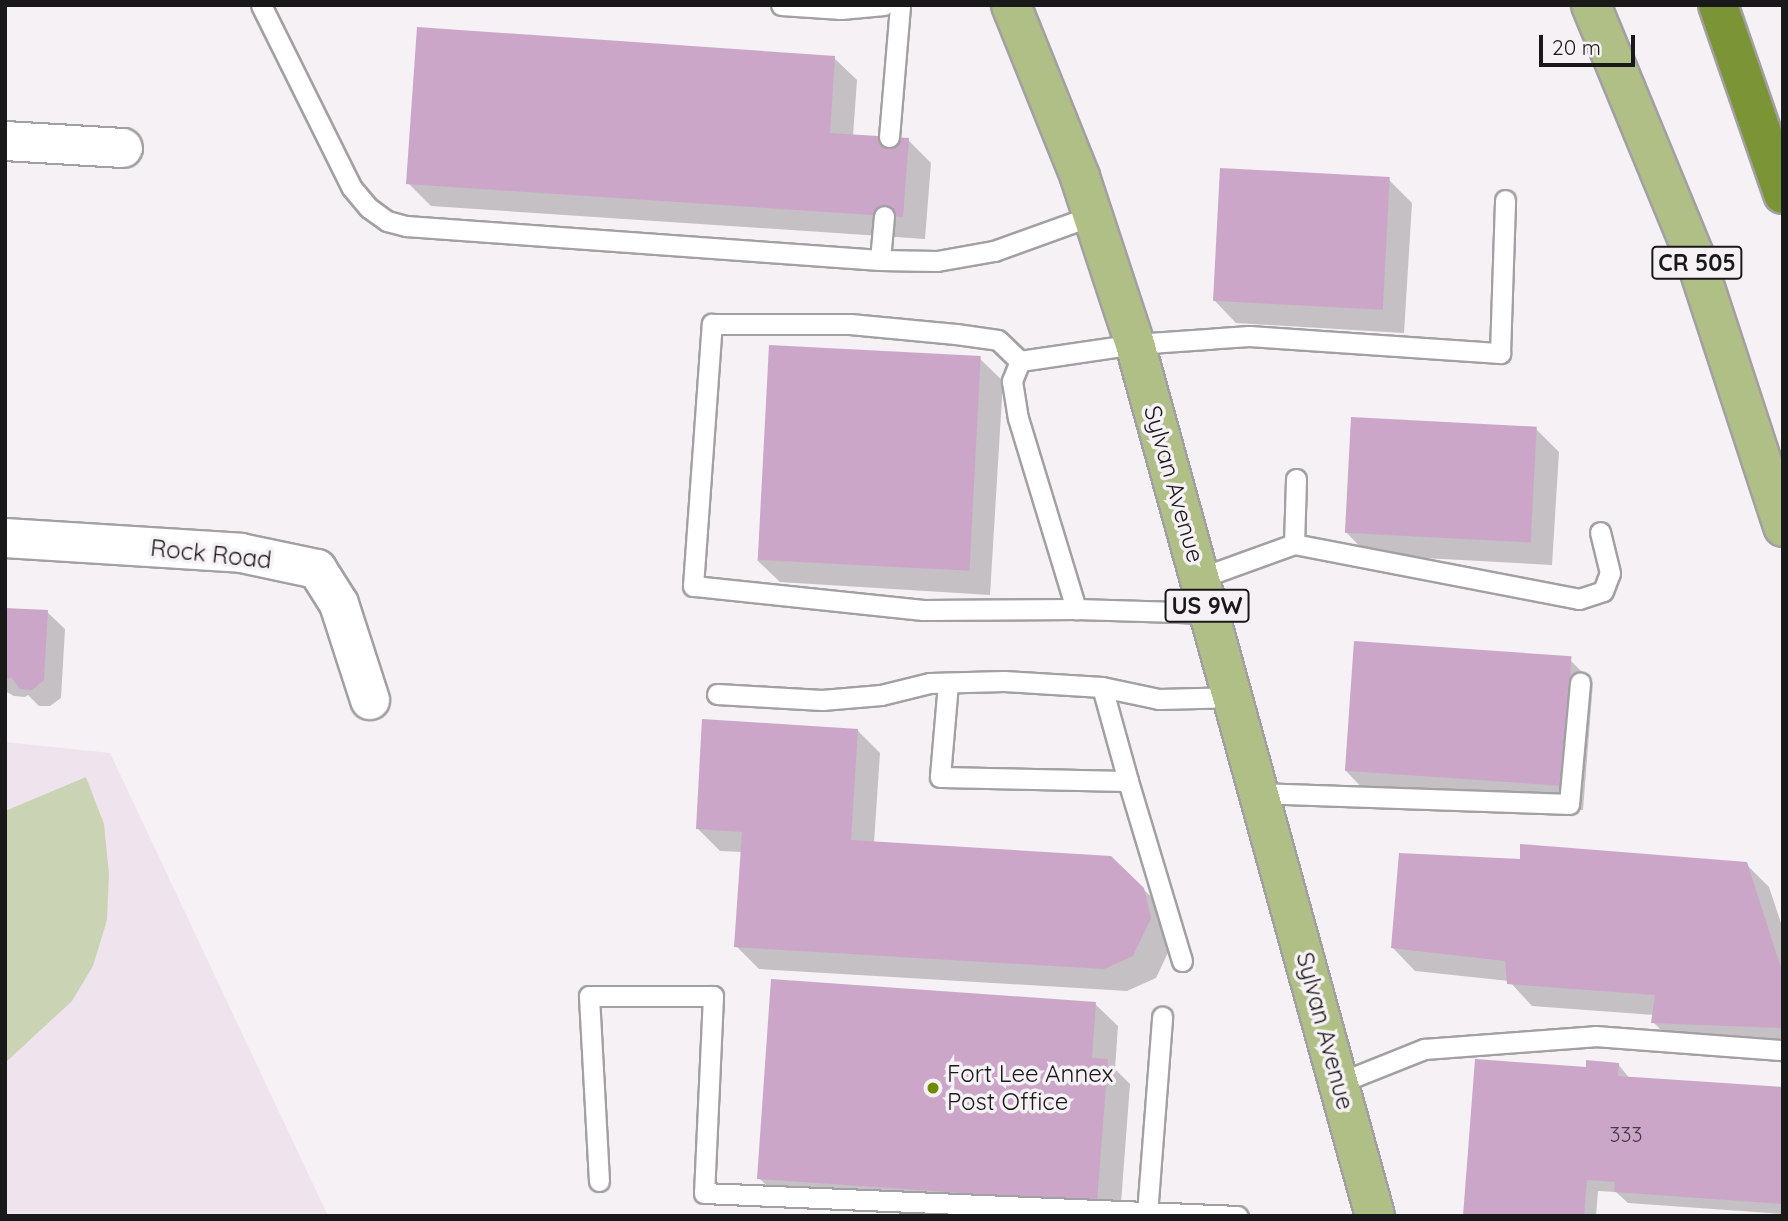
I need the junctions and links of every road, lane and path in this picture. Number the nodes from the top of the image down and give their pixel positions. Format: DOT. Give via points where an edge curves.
graph roads {
  1 [pos="261,5"];
  2 [pos="781,5"];
  3 [pos="884,5"];
  4 [pos="900,5"];
  5 [pos="1011,5"];
  6 [pos="1591,5"];
  7 [pos="1718,5"];
  8 [pos="889,137"];
  9 [pos="5,141"];
  10 [pos="123,148"];
  11 [pos="1783,194"];
  12 [pos="1505,200"];
  13 [pos="1094,215"];
  14 [pos="884,216"];
  15 [pos="880,260"];
  16 [pos="1135,344"];
  17 [pos="1020,360"];
  18 [pos="1296,479"];
  19 [pos="1783,527"];
  20 [pos="1600,532"];
  21 [pos="5,538"];
  22 [pos="1294,544"];
  23 [pos="1204,595"];
  24 [pos="1076,609"];
  25 [pos="948,682"];
  26 [pos="1580,682"];
  27 [pos="1102,687"];
  28 [pos="717,694"];
  29 [pos="1233,697"];
  30 [pos="370,700"];
  31 [pos="1128,781"];
  32 [pos="1259,793"];
  33 [pos="1182,961"];
  34 [pos="1162,1017"];
  35 [pos="1783,1051"];
  36 [pos="1339,1083"];
  37 [pos="599,1181"];
  38 [pos="1147,1214"];
  39 [pos="1238,1216"];
  40 [pos="1375,1216"];
  1 -- 15 [label="lane" via="341,172 369,208 387,221"];
  2 -- 3 [label="lane" via="841,9"];
  4 -- 8 [label="lane"];
  5 -- 13 [label="main road, Sylvan Avenue / US 9W"];
  6 -- 19 [label="main road, CR 505" via="1695,257"];
  7 -- 11 [label="highway"];
  9 -- 10 [label="street"];
  12 -- 16 [label="lane" via="1500,353 1249,336"];
  13 -- 15 [label="lane" via="973,255 937,261"];
  13 -- 16 [label="main road, Sylvan Avenue / US 9W"];
  14 -- 15 [label="lane"];
  16 -- 17 [label="lane"];
  16 -- 23 [label="main road, Sylvan Avenue / US 9W"];
  17 -- 24 [label="lane" via="1012,381 1018,418"];
  17 -- 24 [label="lane" via="998,340 956,334 850,324 712,324 693,586 923,610"];
  18 -- 22 [label="lane"];
  20 -- 22 [label="lane" via="1610,573 1603,591 1578,598"];
  21 -- 30 [label="street, Rock Road" via="241,553 317,569 339,604"];
  22 -- 23 [label="lane"];
  23 -- 24 [label="lane"];
  23 -- 29 [label="main road, Sylvan Avenue / US 9W"];
  25 -- 27 [label="lane"];
  25 -- 28 [label="lane" via="822,700"];
  25 -- 31 [label="lane" via="940,777"];
  26 -- 32 [label="lane" via="1569,804"];
  27 -- 29 [label="lane" via="1159,699"];
  27 -- 31 [label="lane"];
  29 -- 32 [label="main road, Sylvan Avenue / US 9W"];
  31 -- 33 [label="lane"];
  32 -- 36 [label="main road, Sylvan Avenue / US 9W"];
  34 -- 38 [label="lane"];
  35 -- 36 [label="lane" via="1595,1036 1424,1049"];
  36 -- 40 [label="main road, Sylvan Avenue / US 9W"];
  37 -- 38 [label="lane" via="589,996 713,996 704,1193"];
  38 -- 39 [label="lane"];
}
